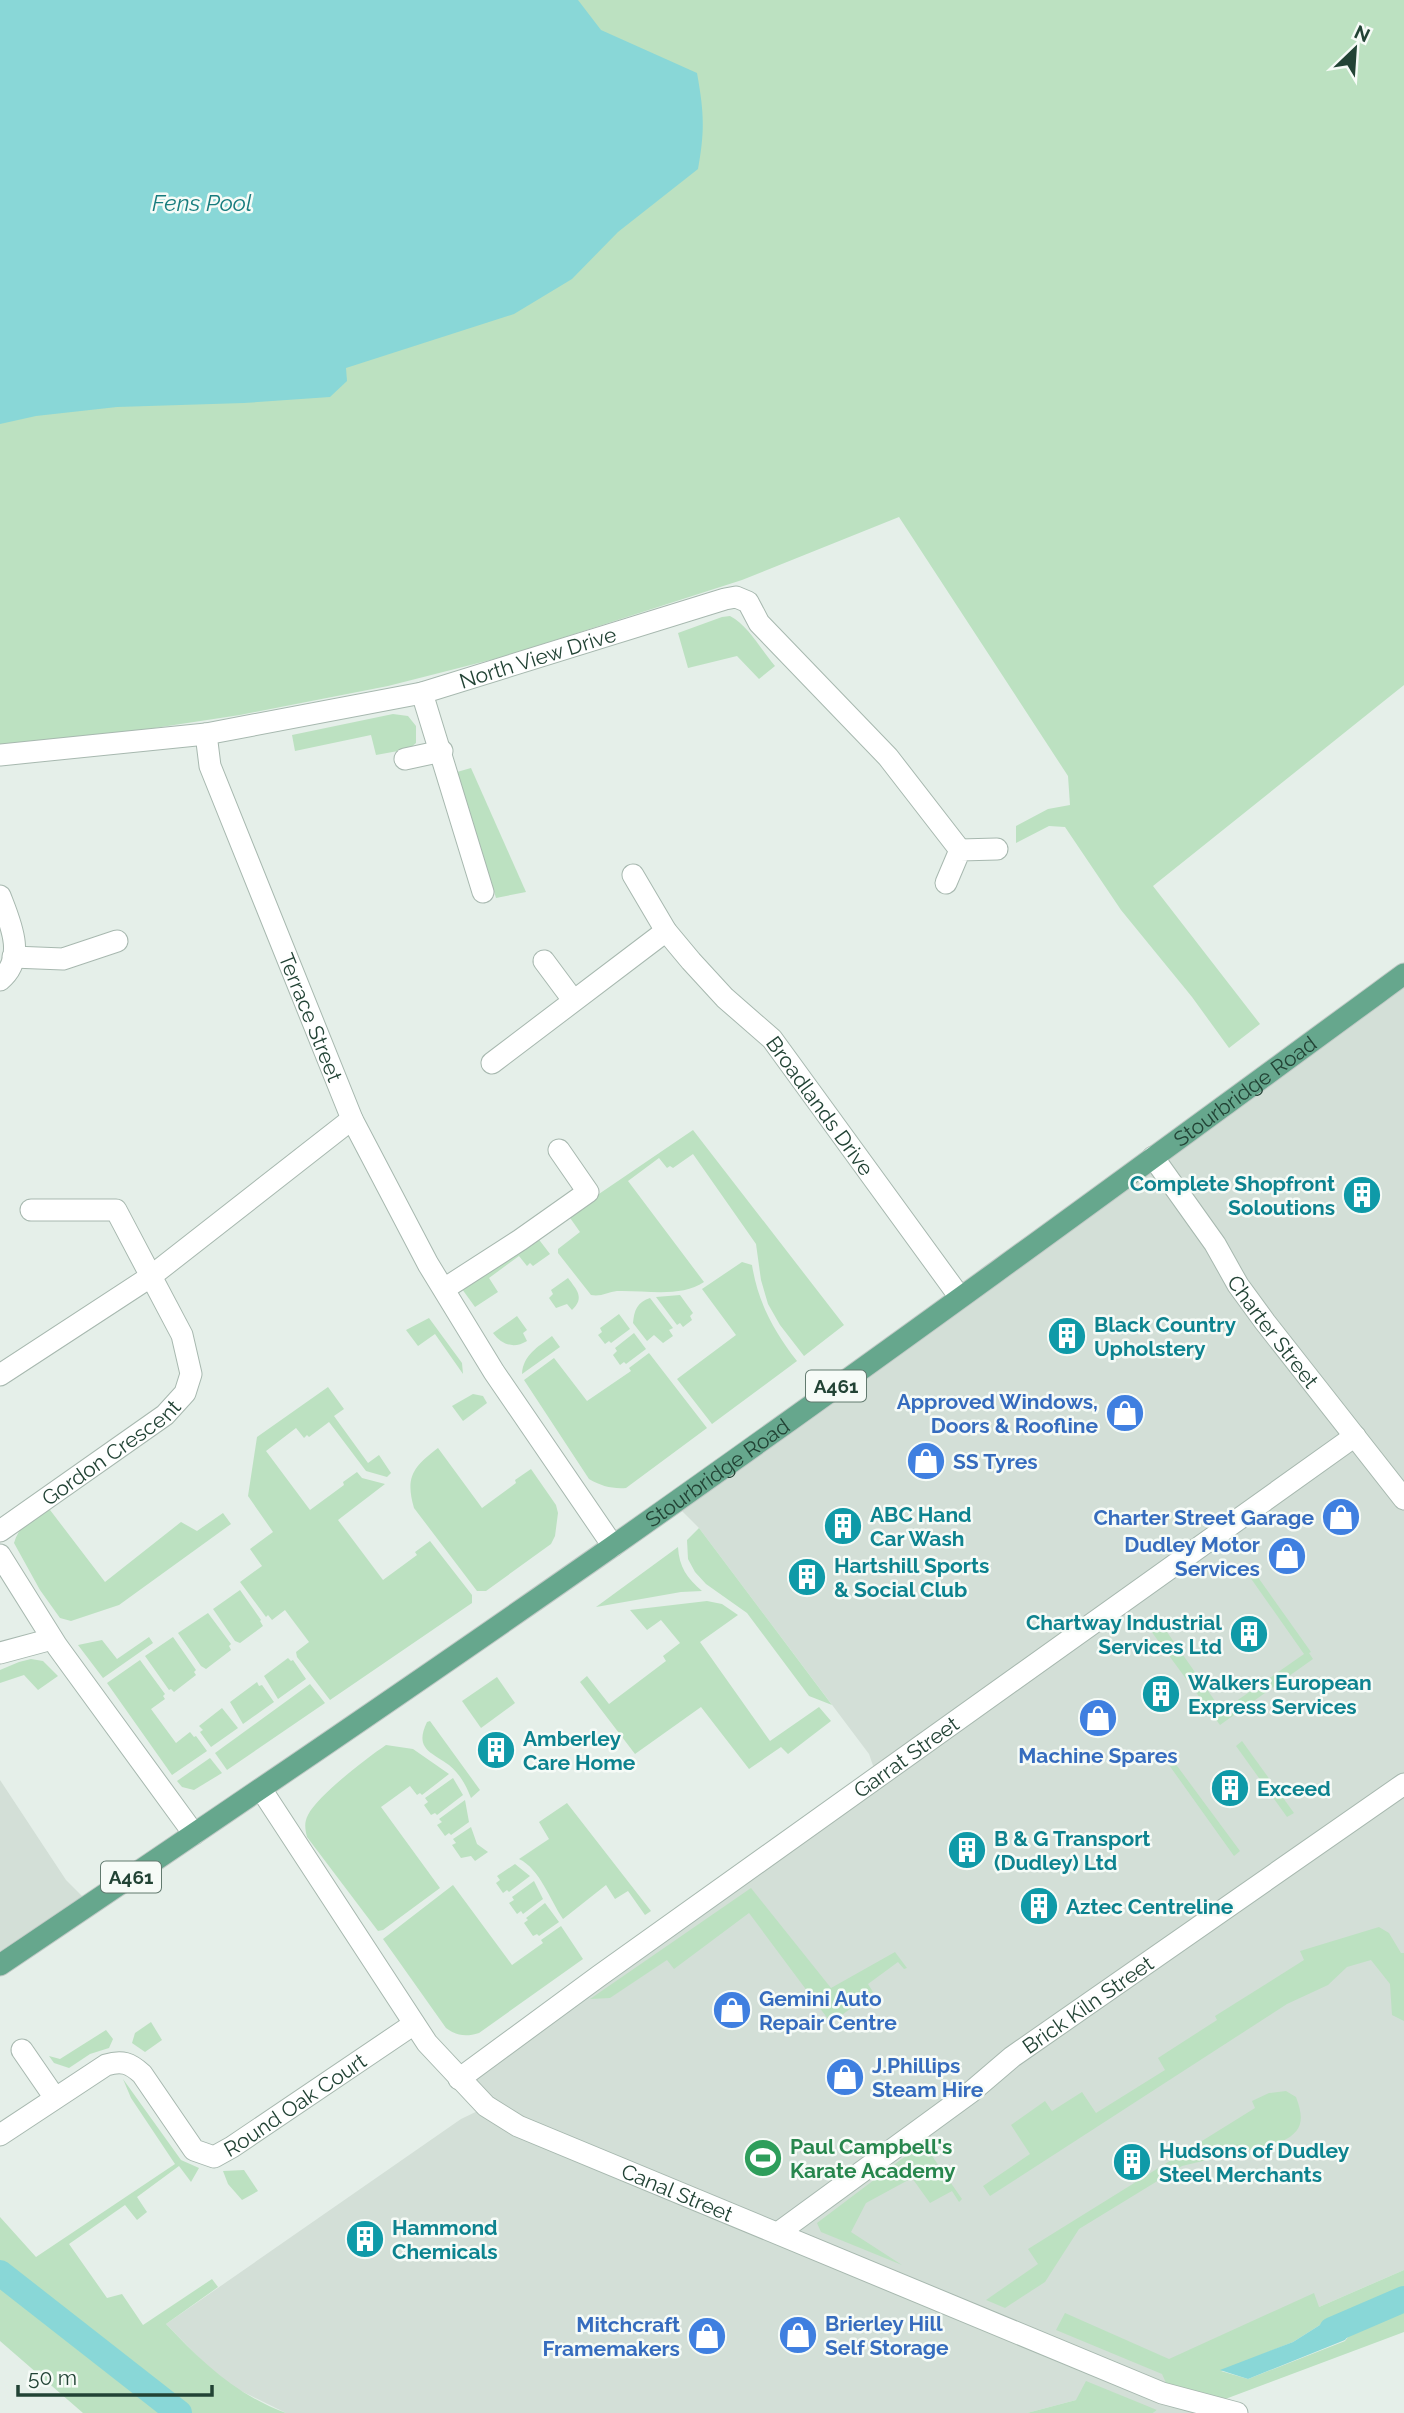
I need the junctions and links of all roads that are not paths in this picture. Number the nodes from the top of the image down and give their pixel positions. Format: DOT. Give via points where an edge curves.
graph roads {
  1 [pos="422,693"];
  2 [pos="206,734"];
  3 [pos="442,751"];
  4 [pos="0,755"];
  5 [pos="405,760"];
  6 [pos="998,849"];
  7 [pos="961,850"];
  8 [pos="633,875"];
  9 [pos="946,883"];
  10 [pos="483,892"];
  11 [pos="0,896"];
  12 [pos="666,931"];
  13 [pos="117,941"];
  14 [pos="13,957"];
  15 [pos="544,961"];
  16 [pos="1404,974"];
  17 [pos="0,980"];
  18 [pos="573,1000"];
  19 [pos="492,1063"];
  20 [pos="352,1119"];
  21 [pos="559,1150"];
  22 [pos="1153,1157"];
  23 [pos="31,1210"];
  24 [pos="150,1277"];
  25 [pos="444,1289"];
  26 [pos="960,1296"];
  27 [pos="0,1375"];
  28 [pos="1355,1436"];
  29 [pos="1404,1499"];
  30 [pos="0,1531"];
  31 [pos="613,1546"];
  32 [pos="0,1555"];
  33 [pos="51,1639"];
  34 [pos="0,1653"];
  35 [pos="1404,1784"];
  36 [pos="261,1789"];
  37 [pos="194,1834"];
  38 [pos="0,1965"];
  39 [pos="414,2024"];
  40 [pos="22,2050"];
  41 [pos="459,2079"];
  42 [pos="55,2098"];
  43 [pos="0,2135"];
  44 [pos="778,2233"];
  45 [pos="1237,2413"];
  1 -- 2 [label="street, North View Drive"];
  1 -- 3 [label="street"];
  1 -- 7 [label="street, North View Drive" via="736,597 748,602 759,623 888,757"];
  2 -- 4 [label="street, North View Drive"];
  2 -- 20 [label="street, Terrace Street" via="210,766"];
  3 -- 5 [label="street"];
  3 -- 10 [label="street"];
  6 -- 7 [label="street"];
  7 -- 9 [label="street"];
  8 -- 12 [label="street, Broadlands Drive"];
  11 -- 14 [label="street" via="15,934"];
  12 -- 18 [label="street"];
  12 -- 26 [label="street, Broadlands Drive" via="725,999 772,1039"];
  13 -- 14 [label="street" via="62,959"];
  14 -- 17 [label="street" via="8,974"];
  15 -- 18 [label="street"];
  16 -- 22 [label="main road, Stourbridge Road / A461"];
  18 -- 19 [label="street"];
  20 -- 24 [label="street"];
  20 -- 25 [label="street, Terrace Street"];
  21 -- 25 [label="street" via="588,1192"];
  22 -- 26 [label="main road, Stourbridge Road / A461"];
  22 -- 28 [label="street, Charter Street" via="1216,1244 1238,1285"];
  23 -- 24 [label="street, Gordon Crescent" via="116,1210"];
  24 -- 27 [label="street"];
  24 -- 30 [label="street, Gordon Crescent" via="182,1335 191,1374 185,1393 165,1415"];
  25 -- 31 [label="street, Terrace Street" via="494,1372"];
  26 -- 31 [label="main road, Stourbridge Road / A461"];
  28 -- 29 [label="street, Charter Street"];
  28 -- 41 [label="street, Garrat Street"];
  31 -- 36 [label="main road, Stourbridge Road / A461"];
  32 -- 33 [label="street"];
  33 -- 34 [label="street"];
  33 -- 37 [label="street"];
  35 -- 44 [label="street, Brick Kiln Street" via="1013,2057"];
  36 -- 37 [label="main road, A461"];
  36 -- 39 [label="street, Canal Street"];
  37 -- 38 [label="main road, A461"];
  39 -- 41 [label="street, Canal Street"];
  39 -- 42 [label="street, Round Oak Court" via="215,2157 194,2150 142,2074 119,2061"];
  40 -- 42 [label="street"];
  41 -- 44 [label="street, Canal Street" via="486,2106 517,2126"];
  42 -- 43 [label="street, Round Oak Court"];
  44 -- 45 [label="street, Canal Street" via="1162,2393"];
}
